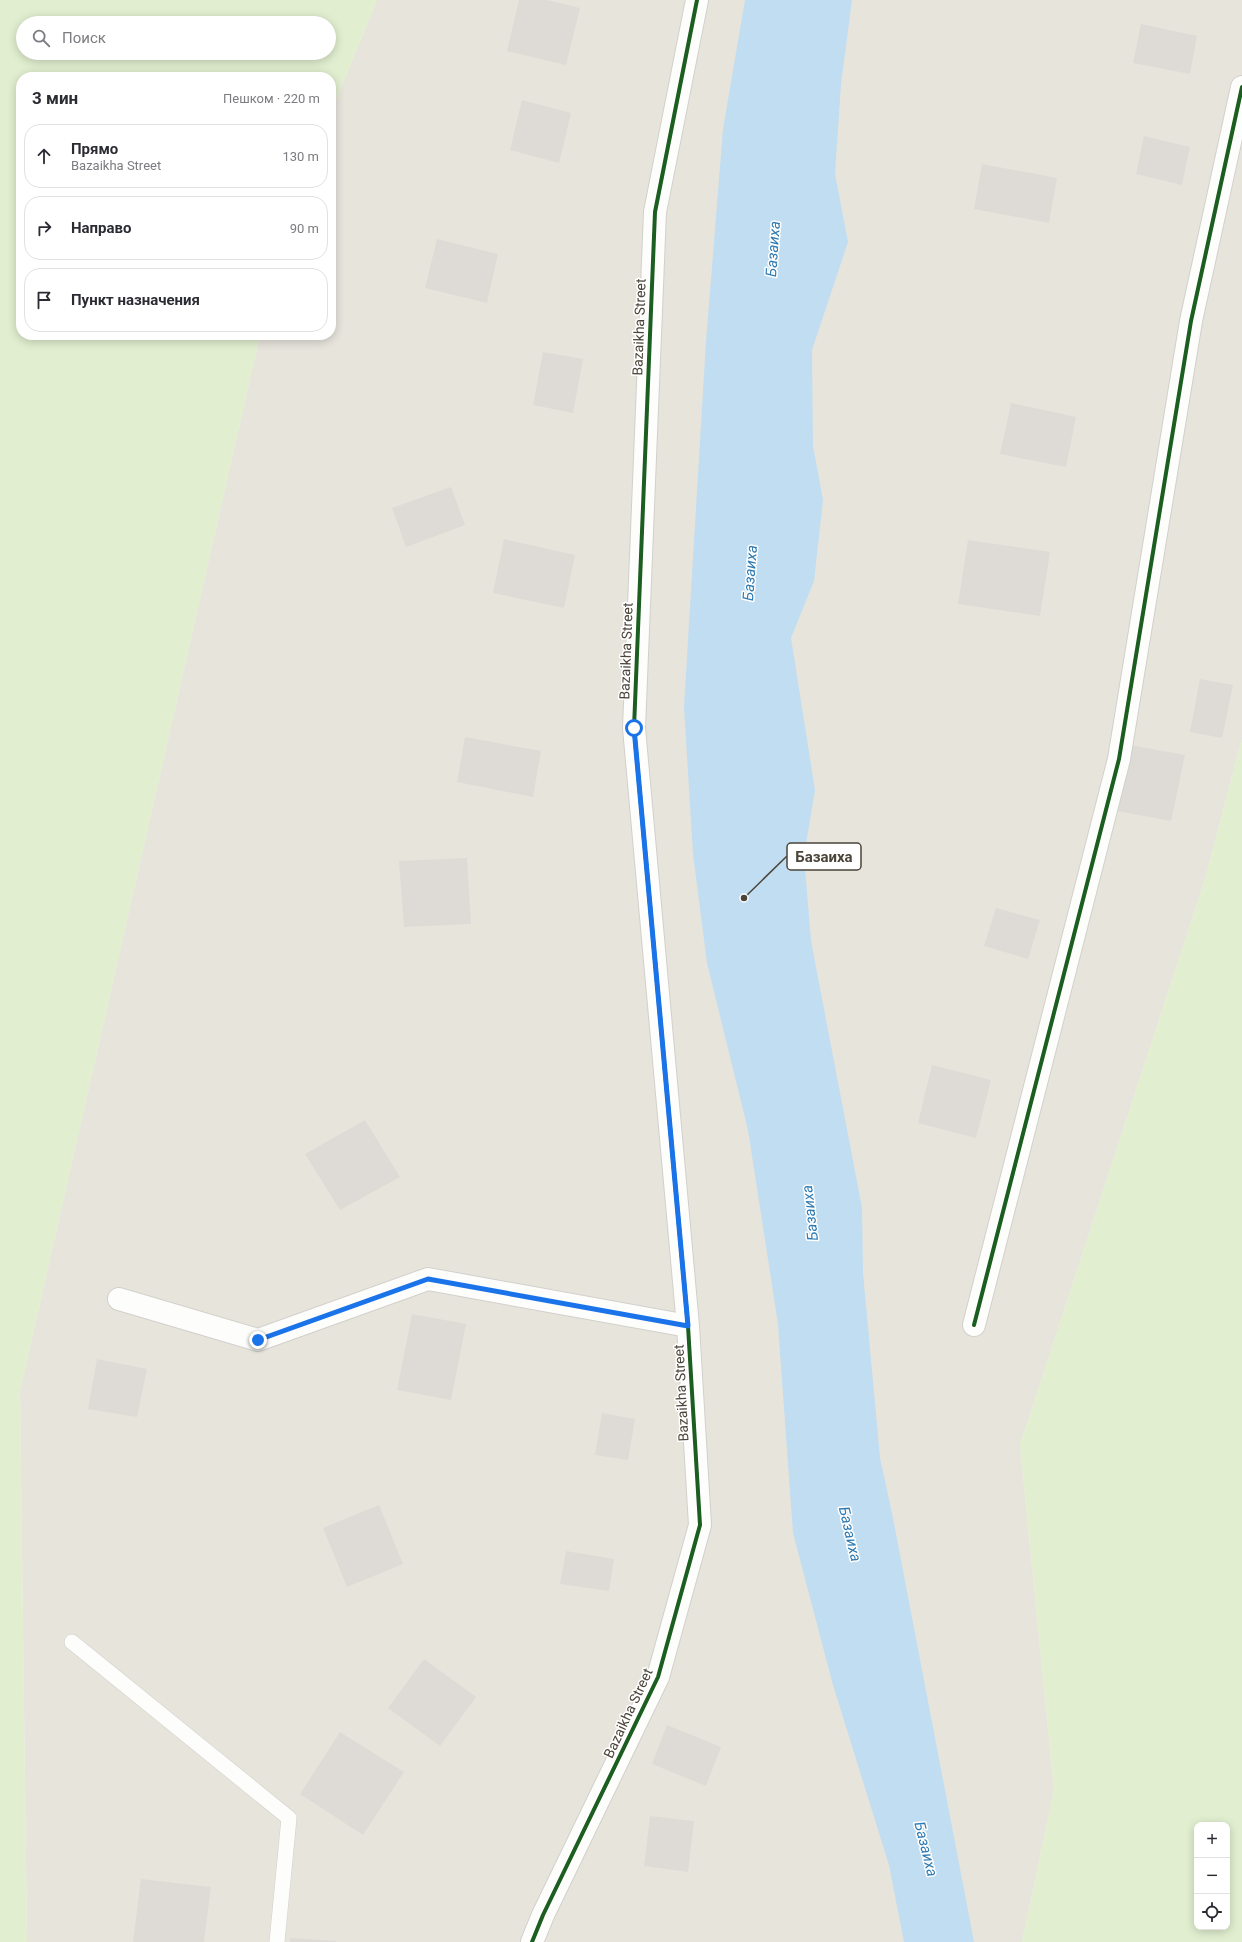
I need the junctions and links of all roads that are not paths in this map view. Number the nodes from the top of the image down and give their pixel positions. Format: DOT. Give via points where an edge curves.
graph roads {
  1 [pos="696,0"];
  2 [pos="1242,87"];
  3 [pos="119,1299"];
  4 [pos="974,1325"];
  5 [pos="688,1326"];
  6 [pos="72,1642"];
  7 [pos="277,1942"];
  8 [pos="532,1942"];
  1 -- 5 [label="street, Bazaikha Street" via="655,212 634,728"];
  2 -- 4 [label="street" via="1191,321 1119,759"];
  3 -- 5 [label="street" via="258,1340 428,1279"];
  5 -- 8 [label="street, Bazaikha Street" via="700,1524 658,1677"];
  6 -- 7 [label="lane" via="289,1818"];
}
